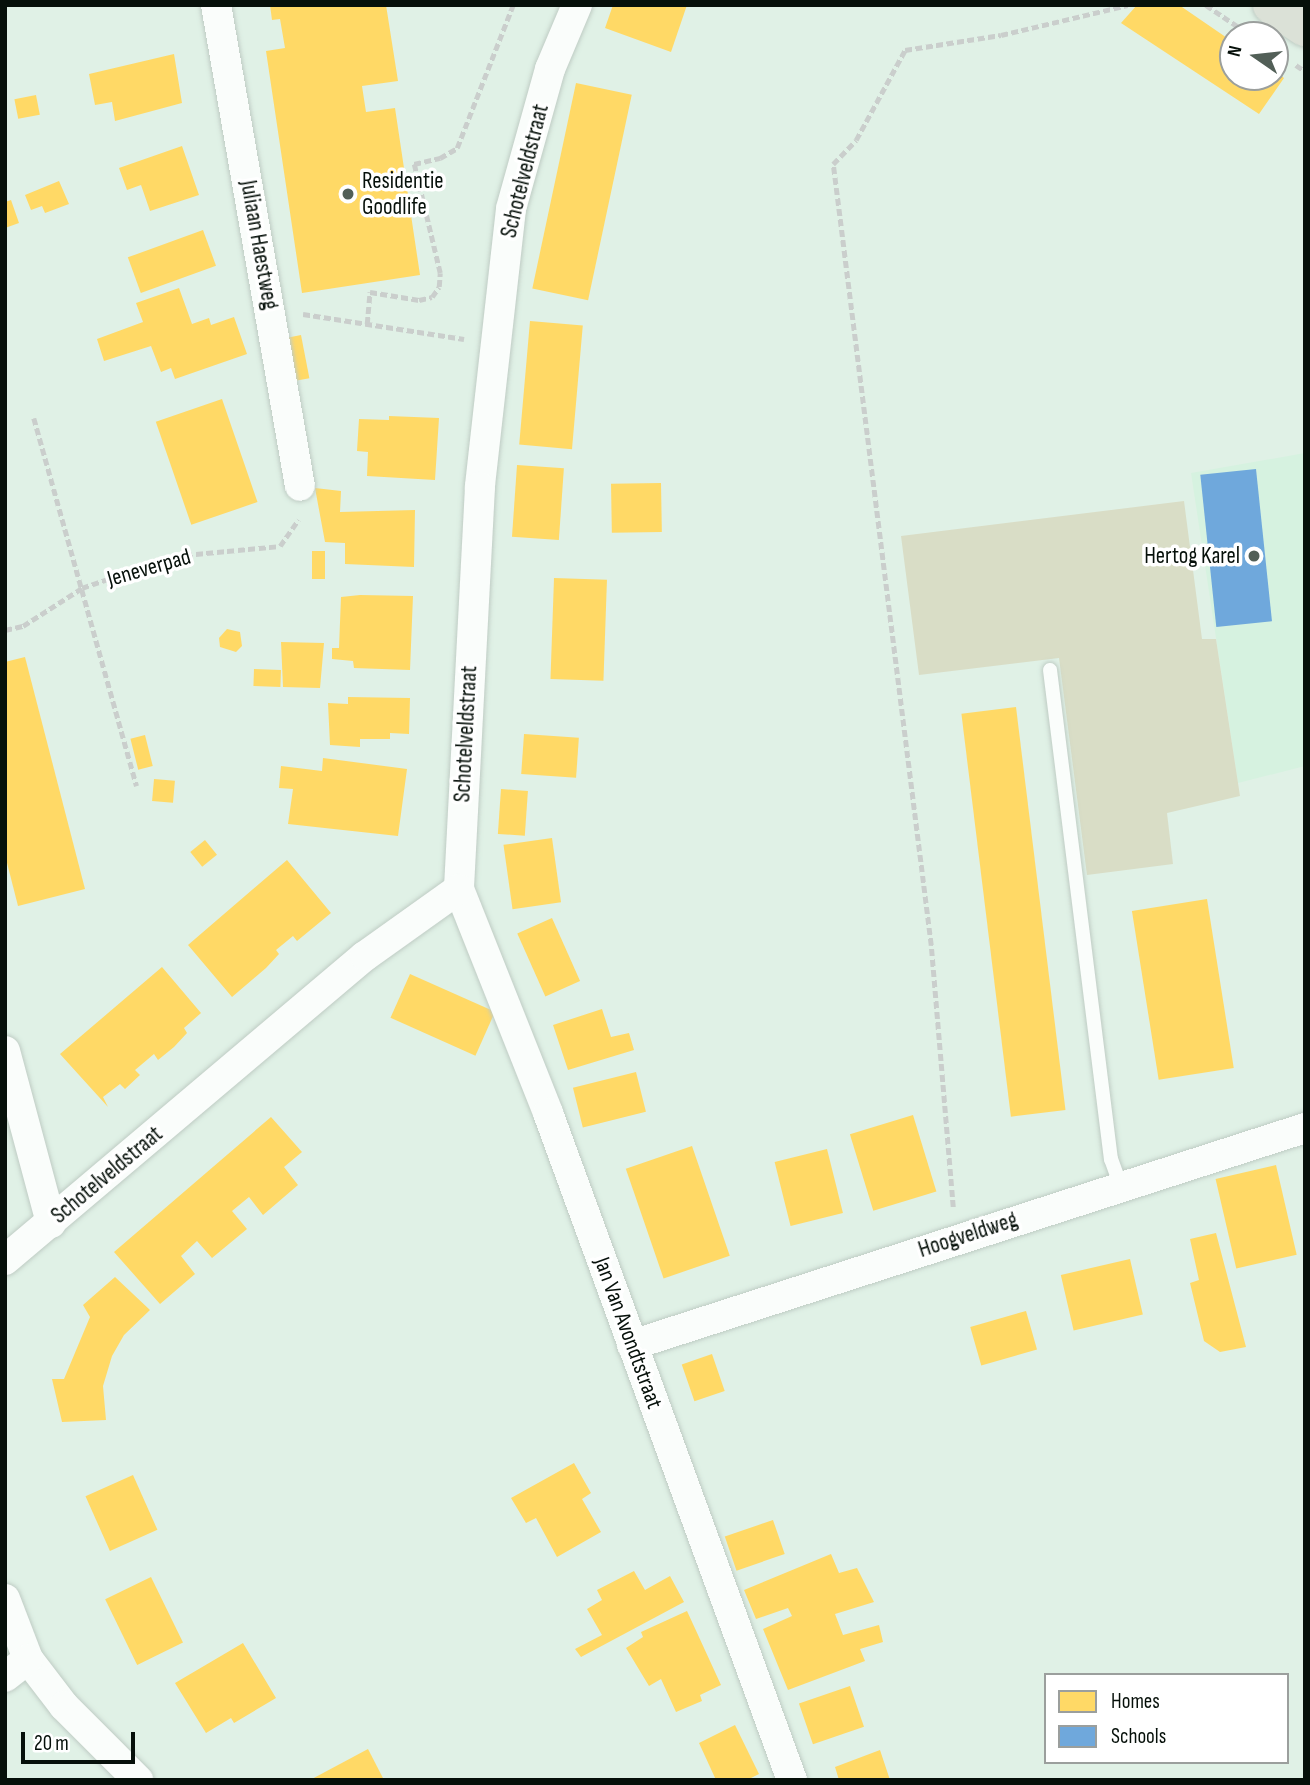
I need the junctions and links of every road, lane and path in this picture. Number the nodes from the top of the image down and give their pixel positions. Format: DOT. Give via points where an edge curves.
graph roads {
  1 [pos="216,5"];
  2 [pos="513,5"];
  3 [pos="577,5"];
  4 [pos="1128,5"];
  5 [pos="1206,5"];
  6 [pos="1272,5"];
  7 [pos="1230,21"];
  8 [pos="1305,27"];
  9 [pos="271,310"];
  10 [pos="367,324"];
  11 [pos="495,344"];
  12 [pos="34,418"];
  13 [pos="300,486"];
  14 [pos="82,588"];
  15 [pos="5,630"];
  16 [pos="1051,670"];
  17 [pos="137,786"];
  18 [pos="459,889"];
  19 [pos="5,1051"];
  20 [pos="1305,1128"];
  21 [pos="1121,1187"];
  22 [pos="51,1223"];
  23 [pos="956,1239"];
  24 [pos="5,1260"];
  25 [pos="632,1345"];
  26 [pos="5,1599"];
  27 [pos="17,1668"];
  28 [pos="138,1780"];
  29 [pos="792,1780"];
  1 -- 9 [label="street, Juliaan Haestweg"];
  2 -- 10 [label="path" via="457,148 414,164 440,273 439,287 432,297 419,300 370,292"];
  3 -- 11 [label="street, Schotelveldstraat" via="550,69 511,209"];
  4 -- 23 [label="path" via="1001,35 905,50 856,139 834,164 931,944"];
  5 -- 7 [label="path"];
  6 -- 8 [label="main road"];
  9 -- 10 [label="path"];
  9 -- 13 [label="street, Juliaan Haestweg"];
  10 -- 11 [label="path"];
  11 -- 18 [label="street, Schotelveldstraat" via="480,487"];
  12 -- 14 [label="path"];
  13 -- 14 [label="path, Jeneverpad" via="303,513 280,546 175,556"];
  14 -- 15 [label="path, Jeneverpad" via="23,626"];
  14 -- 17 [label="path"];
  16 -- 21 [label="lane" via="1111,1159"];
  18 -- 22 [label="street, Schotelveldstraat" via="365,956"];
  18 -- 25 [label="street, Jan Van Avondtstraat"];
  19 -- 22 [label="street"];
  20 -- 21 [label="street, Hoogveldweg"];
  21 -- 23 [label="street, Hoogveldweg"];
  22 -- 24 [label="street, Schotelveldstraat"];
  23 -- 25 [label="street, Hoogveldweg"];
  25 -- 29 [label="street, Jan Van Avondtstraat"];
  26 -- 27 [label="street"];
  27 -- 28 [label="street" via="64,1706"];
}
